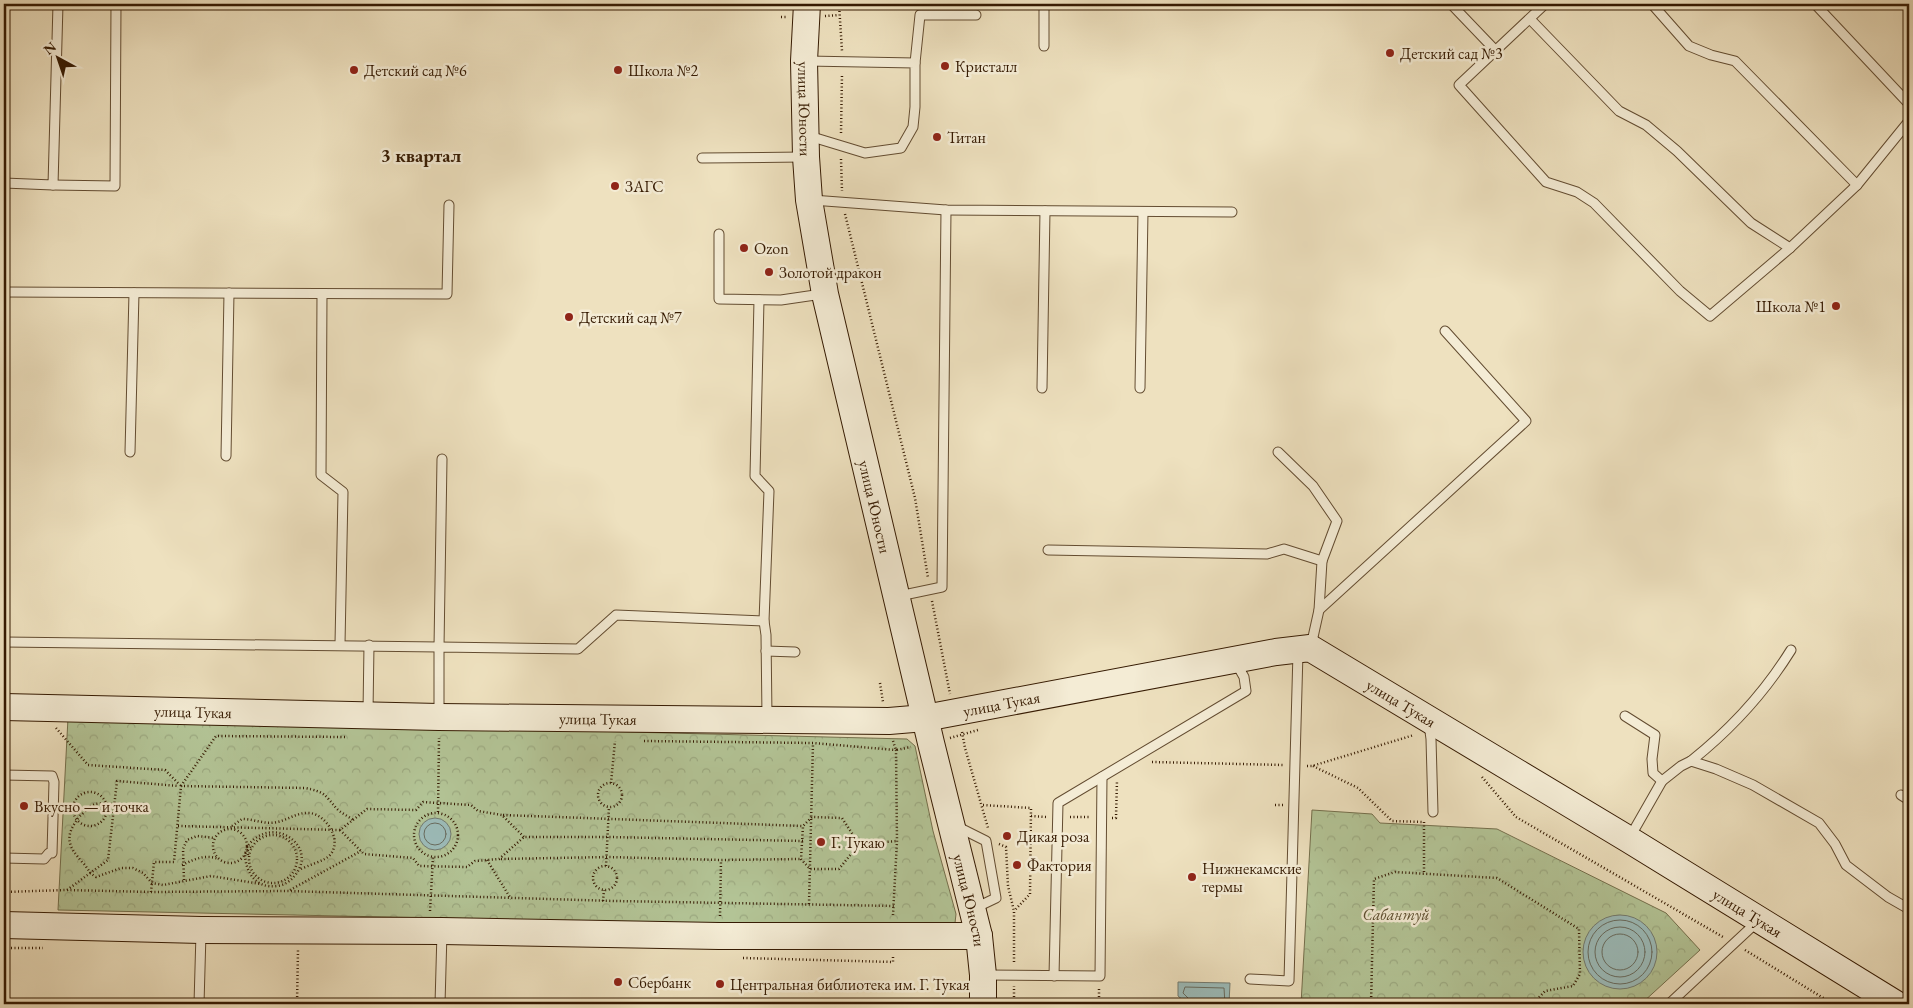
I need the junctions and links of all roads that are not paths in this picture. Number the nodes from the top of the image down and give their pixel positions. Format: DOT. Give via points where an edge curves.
graph roads {
  1 [pos="58,4"];
  2 [pos="116,4"];
  3 [pos="807,4"];
  4 [pos="1044,4"];
  5 [pos="1451,4"];
  6 [pos="1545,4"];
  7 [pos="1652,4"];
  8 [pos="1815,4"];
  9 [pos="976,15"];
  10 [pos="1530,19"];
  11 [pos="1044,46"];
  12 [pos="1496,51"];
  13 [pos="804,61"];
  14 [pos="916,63"];
  15 [pos="1909,104"];
  16 [pos="1909,121"];
  17 [pos="806,146"];
  18 [pos="702,158"];
  19 [pos="4,183"];
  20 [pos="53,185"];
  21 [pos="1858,185"];
  22 [pos="809,200"];
  23 [pos="449,205"];
  24 [pos="946,210"];
  25 [pos="1045,211"];
  26 [pos="1143,212"];
  27 [pos="1232,212"];
  28 [pos="719,234"];
  29 [pos="1790,248"];
  30 [pos="4,292"];
  31 [pos="134,293"];
  32 [pos="229,293"];
  33 [pos="322,294"];
  34 [pos="825,294"];
  35 [pos="759,300"];
  36 [pos="1445,331"];
  37 [pos="1042,388"];
  38 [pos="1140,388"];
  39 [pos="130,452"];
  40 [pos="1278,452"];
  41 [pos="226,456"];
  42 [pos="442,459"];
  43 [pos="1048,550"];
  44 [pos="1322,561"];
  45 [pos="896,597"];
  46 [pos="1319,610"];
  47 [pos="764,621"];
  48 [pos="4,642"];
  49 [pos="340,644"];
  50 [pos="369,645"];
  51 [pos="439,647"];
  52 [pos="1304,649"];
  53 [pos="1791,650"];
  54 [pos="766,651"];
  55 [pos="795,652"];
  56 [pos="1235,660"];
  57 [pos="4,707"];
  58 [pos="368,715"];
  59 [pos="1625,716"];
  60 [pos="925,718"];
  61 [pos="767,719"];
  62 [pos="439,727"];
  63 [pos="1429,729"];
  64 [pos="1691,761"];
  65 [pos="4,775"];
  66 [pos="1102,777"];
  67 [pos="1662,781"];
  68 [pos="1901,795"];
  69 [pos="1909,800"];
  70 [pos="1433,812"];
  71 [pos="1628,839"];
  72 [pos="4,858"];
  73 [pos="1909,909"];
  74 [pos="1759,920"];
  75 [pos="4,925"];
  76 [pos="201,930"];
  77 [pos="436,931"];
  78 [pos="980,936"];
  79 [pos="983,975"];
  80 [pos="1054,976"];
  81 [pos="1250,979"];
  82 [pos="199,1004"];
  83 [pos="440,1004"];
  84 [pos="983,1004"];
  85 [pos="1669,1004"];
  86 [pos="1896,1004"];
  1 -- 20 [label="lane"];
  2 -- 20 [label="lane" via="115,186"];
  3 -- 13 [label="street, улица Юности"];
  4 -- 11 [label="lane"];
  5 -- 12 [label="lane"];
  6 -- 10 [label="lane"];
  7 -- 21 [label="lane" via="1689,46 1735,61"];
  8 -- 15 [label="lane"];
  9 -- 14 [label="lane" via="920,15"];
  10 -- 12 [label="lane"];
  10 -- 29 [label="lane" via="1619,110 1646,125 1696,168 1751,223"];
  12 -- 29 [label="lane" via="1460,85 1546,182 1577,192 1594,203 1680,291 1710,316"];
  13 -- 14 [label="lane"];
  13 -- 17 [label="street, улица Юности"];
  14 -- 17 [label="lane" via="913,127 901,148 865,152 840,146"];
  16 -- 21 [label="lane"];
  17 -- 18 [label="lane"];
  17 -- 22 [label="street, улица Юности"];
  19 -- 20 [label="lane"];
  21 -- 29 [label="lane"];
  22 -- 24 [label="lane"];
  22 -- 34 [label="street, улица Юности"];
  23 -- 33 [label="lane" via="447,294"];
  24 -- 25 [label="lane"];
  24 -- 45 [label="lane" via="942,587"];
  25 -- 26 [label="lane"];
  25 -- 37 [label="lane"];
  26 -- 27 [label="lane"];
  26 -- 38 [label="lane"];
  28 -- 35 [label="lane" via="719,299"];
  30 -- 31 [label="lane"];
  31 -- 32 [label="lane"];
  31 -- 39 [label="lane"];
  32 -- 33 [label="lane"];
  32 -- 41 [label="lane"];
  33 -- 49 [label="lane" via="321,475 344,492"];
  34 -- 35 [label="lane"];
  34 -- 45 [label="street, улица Юности"];
  35 -- 47 [label="lane" via="755,476 769,491"];
  36 -- 46 [label="lane" via="1526,421"];
  40 -- 44 [label="lane" via="1313,486 1337,521"];
  42 -- 51 [label="lane"];
  43 -- 44 [label="lane" via="1267,554 1284,549"];
  44 -- 46 [label="lane"];
  45 -- 60 [label="street, улица Юности"];
  46 -- 52 [label="lane"];
  47 -- 51 [label="lane" via="616,615 578,649"];
  47 -- 54 [label="lane"];
  48 -- 49 [label="lane"];
  49 -- 50 [label="lane"];
  50 -- 51 [label="lane"];
  50 -- 58 [label="lane"];
  51 -- 62 [label="lane"];
  52 -- 56 [label="street, улица Тукая"];
  52 -- 63 [label="street, улица Тукая"];
  52 -- 81 [label="lane" via="1295,765 1289,980"];
  53 -- 64 [label="lane" via="1751,704 1714,743"];
  54 -- 55 [label="lane"];
  54 -- 61 [label="lane"];
  56 -- 60 [label="street, улица Тукая"];
  56 -- 66 [label="lane" via="1244,677 1246,691"];
  57 -- 58 [label="street, улица Тукая"];
  58 -- 62 [label="street, улица Тукая"];
  59 -- 67 [label="lane" via="1655,735 1653,773"];
  60 -- 61 [label="street, улица Тукая" via="889,721"];
  60 -- 78 [label="street, улица Юности"];
  61 -- 62 [label="street, улица Тукая"];
  63 -- 70 [label="lane"];
  63 -- 71 [label="street, улица Тукая"];
  64 -- 67 [label="lane"];
  64 -- 73 [label="lane" via="1753,785 1819,823 1846,865"];
  65 -- 72 [label="lane" via="52,776 54,782 52,853 44,859"];
  66 -- 80 [label="lane" via="1058,803"];
  66 -- 80 [label="lane" via="1100,976"];
  67 -- 71 [label="lane"];
  68 -- 69 [label="lane"];
  71 -- 74 [label="street, улица Тукая"];
  74 -- 85 [label="lane"];
  74 -- 86 [label="street, улица Тукая"];
  75 -- 76 [label="street"];
  76 -- 77 [label="street"];
  76 -- 82 [label="lane"];
  77 -- 78 [label="street" via="719,936 893,950"];
  77 -- 83 [label="lane"];
  78 -- 79 [label="street, улица Юности"];
  79 -- 80 [label="lane"];
  79 -- 84 [label="street, улица Юности"];
}
